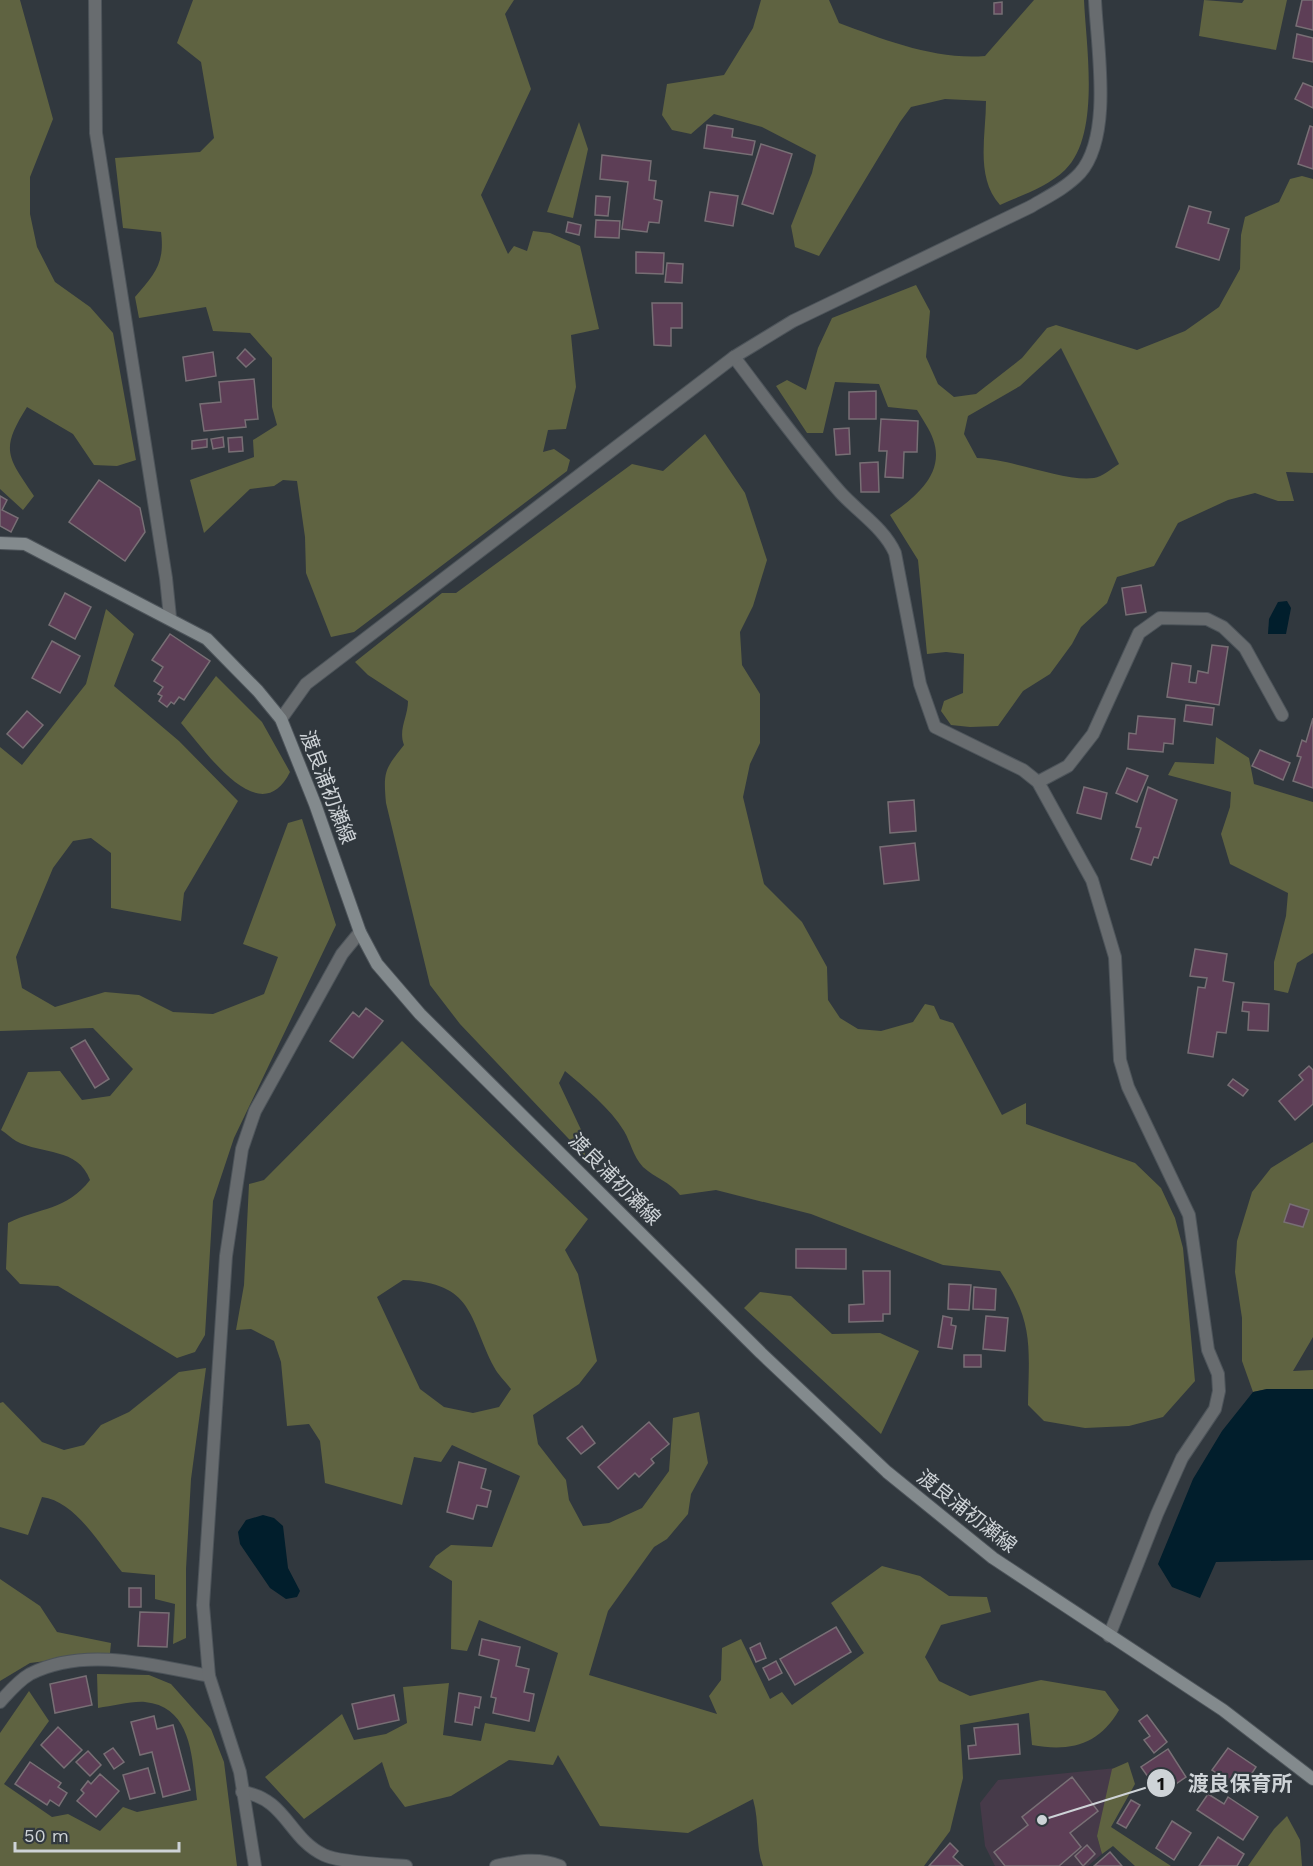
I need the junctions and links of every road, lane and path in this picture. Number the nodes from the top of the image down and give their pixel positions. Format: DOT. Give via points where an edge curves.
graph roads {
  1 [pos="95,0"];
  2 [pos="1095,0"];
  3 [pos="734,357"];
  4 [pos="0,543"];
  5 [pos="170,617"];
  6 [pos="1282,715"];
  7 [pos="281,719"];
  8 [pos="1038,782"];
  9 [pos="360,932"];
  10 [pos="1109,1636"];
  11 [pos="209,1676"];
  12 [pos="0,1702"];
  13 [pos="1313,1779"];
  14 [pos="242,1792"];
  15 [pos="255,1866"];
  16 [pos="406,1866"];
  17 [pos="496,1866"];
  18 [pos="560,1866"];
  1 -- 5 [label="street" via="96,133"];
  2 -- 3 [label="street" via="1098,122 1095,141 1080,172 1030,207 827,303"];
  3 -- 7 [label="street" via="306,684"];
  3 -- 8 [label="street" via="842,494 890,541 920,684 935,727 1023,770"];
  4 -- 5 [label="main road, 渡良浦初瀬線" via="26,543"];
  5 -- 7 [label="main road, 渡良浦初瀬線" via="207,639 232,661"];
  6 -- 8 [label="street" via="1245,648 1223,627 1207,619 1160,618 1139,633 1093,734 1068,766"];
  7 -- 9 [label="main road, 渡良浦初瀬線"];
  8 -- 10 [label="street" via="1092,880 1115,957 1120,1060 1149,1136 1189,1215 1208,1350 1218,1374 1215,1409 1182,1458"];
  9 -- 10 [label="main road, 渡良浦初瀬線" via="377,964 420,1014 870,1456 993,1558"];
  9 -- 11 [label="street" via="342,954 255,1111 242,1149 226,1256 216,1393 203,1605"];
  10 -- 13 [label="main road, 渡良浦初瀬線" via="1223,1710"];
  11 -- 12 [label="street" via="137,1662 78,1661 31,1674"];
  11 -- 14 [label="street" via="240,1772"];
  14 -- 15 [label="street"];
  14 -- 16 [label="street" via="258,1794 274,1805 324,1855"];
  17 -- 18 [label="street" via="529,1859"];
}
